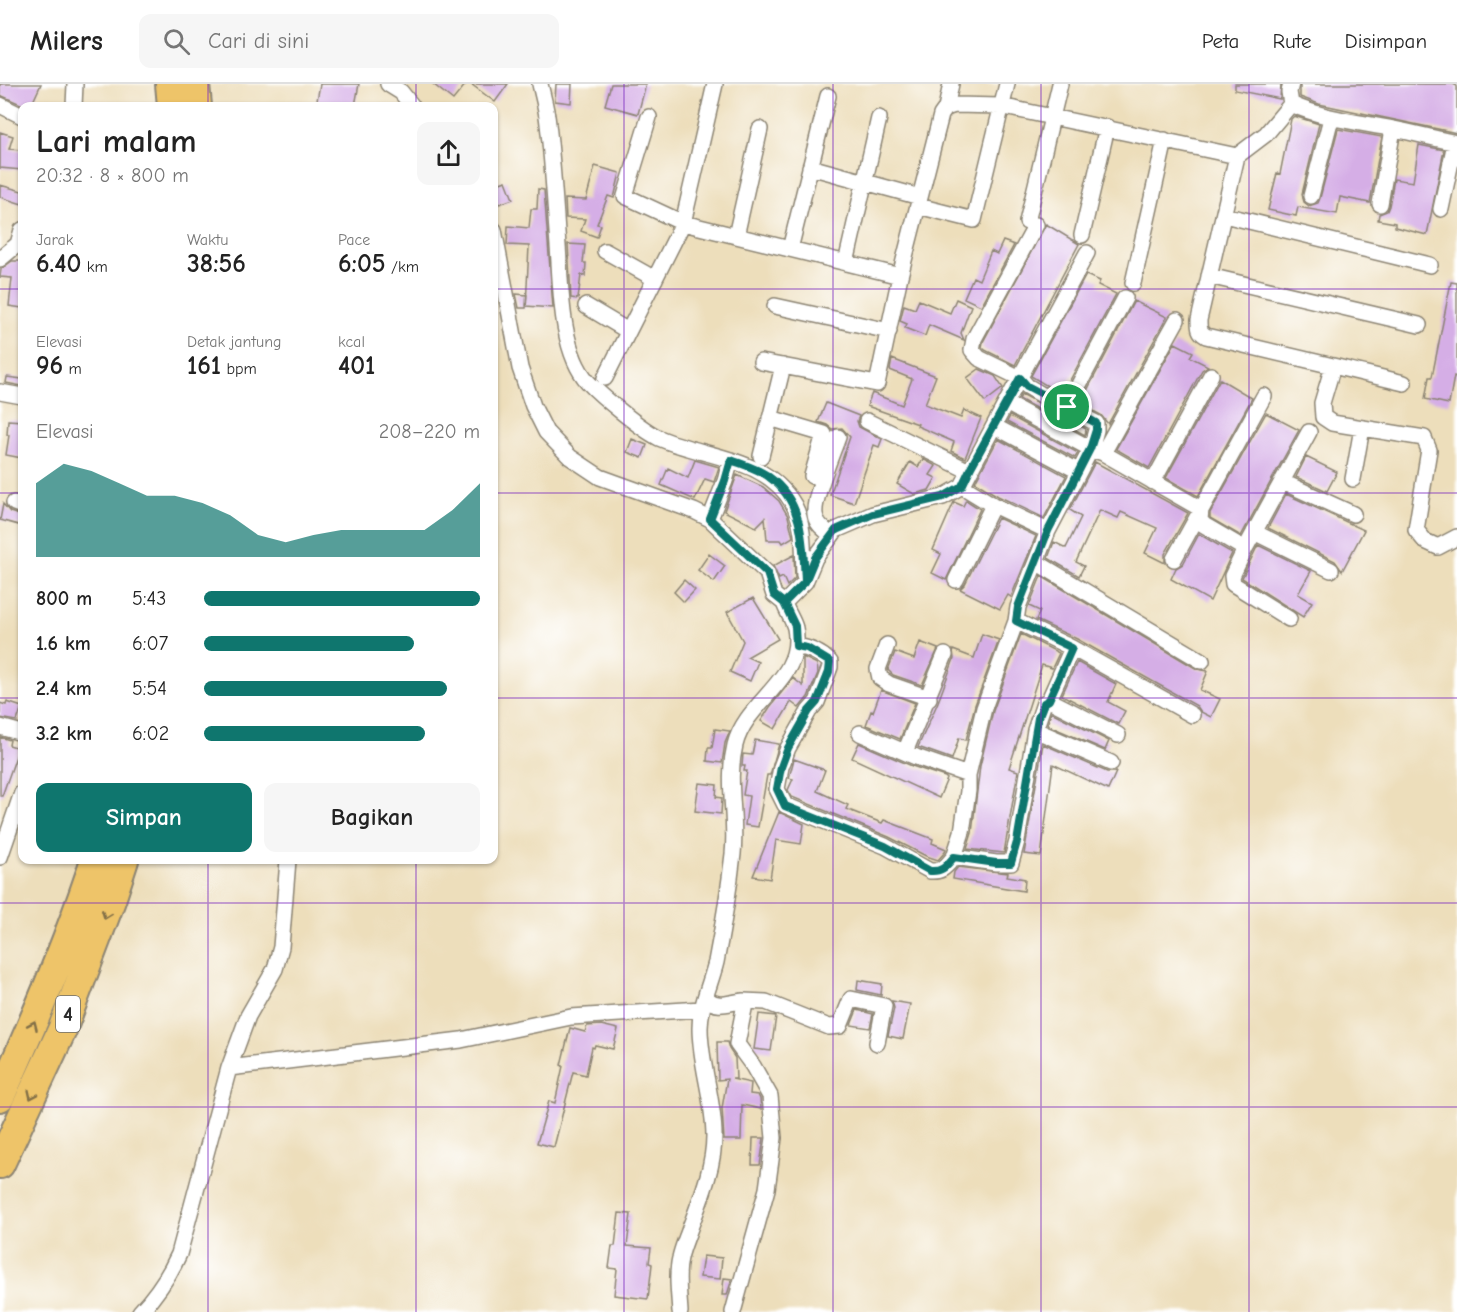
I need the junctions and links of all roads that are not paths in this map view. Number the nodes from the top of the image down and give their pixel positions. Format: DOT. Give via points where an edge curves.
graph roads {
  1 [pos="75,84"];
  2 [pos="170,84"];
  3 [pos="195,84"];
  4 [pos="540,84"];
  5 [pos="715,84"];
  6 [pos="951,84"];
  7 [pos="1007,84"];
  8 [pos="1060,84"];
  9 [pos="1291,84"];
  10 [pos="398,87"];
  11 [pos="828,96"];
  12 [pos="74,102"];
  13 [pos="172,102"];
  14 [pos="197,102"];
  15 [pos="409,102"];
  16 [pos="1291,104"];
  17 [pos="0,105"];
  18 [pos="1002,106"];
  19 [pos="946,108"];
  20 [pos="18,114"];
  21 [pos="1053,116"];
  22 [pos="649,117"];
  23 [pos="879,118"];
  24 [pos="1331,118"];
  25 [pos="1107,127"];
  26 [pos="760,129"];
  27 [pos="1393,129"];
  28 [pos="1165,140"];
  29 [pos="1456,143"];
  30 [pos="1237,156"];
  31 [pos="810,167"];
  32 [pos="865,182"];
  33 [pos="1311,196"];
  34 [pos="919,202"];
  35 [pos="1380,204"];
  36 [pos="1441,209"];
  37 [pos="1224,214"];
  38 [pos="682,223"];
  39 [pos="1082,235"];
  40 [pos="736,236"];
  41 [pos="18,244"];
  42 [pos="790,249"];
  43 [pos="498,251"];
  44 [pos="605,251"];
  45 [pos="1087,253"];
  46 [pos="0,259"];
  47 [pos="846,263"];
  48 [pos="1430,265"];
  49 [pos="900,276"];
  50 [pos="1209,276"];
  51 [pos="655,279"];
  52 [pos="1133,283"];
  53 [pos="1125,298"];
  54 [pos="586,306"];
  55 [pos="775,306"];
  56 [pos="1177,320"];
  57 [pos="1419,325"];
  58 [pos="628,331"];
  59 [pos="889,331"];
  60 [pos="761,362"];
  61 [pos="783,366"];
  62 [pos="1333,366"];
  63 [pos="1211,375"];
  64 [pos="605,378"];
  65 [pos="1020,378"];
  66 [pos="1404,383"];
  67 [pos="0,392"];
  68 [pos="18,395"];
  69 [pos="1264,396"];
  70 [pos="1006,403"];
  71 [pos="1067,407"];
  72 [pos="770,418"];
  73 [pos="867,421"];
  74 [pos="994,426"];
  75 [pos="1362,428"];
  76 [pos="1309,432"];
  77 [pos="838,437"];
  78 [pos="1097,451"];
  79 [pos="761,456"];
  80 [pos="731,460"];
  81 [pos="969,471"];
  82 [pos="1078,471"];
  83 [pos="812,477"];
  84 [pos="1353,479"];
  85 [pos="1153,482"];
  86 [pos="1283,482"];
  87 [pos="962,486"];
  88 [pos="993,505"];
  89 [pos="1201,509"];
  90 [pos="1353,514"];
  91 [pos="710,519"];
  92 [pos="1048,531"];
  93 [pos="1254,532"];
  94 [pos="831,536"];
  95 [pos="1457,537"];
  96 [pos="1245,549"];
  97 [pos="1174,559"];
  98 [pos="1036,562"];
  99 [pos="1331,570"];
  100 [pos="956,580"];
  101 [pos="805,582"];
  102 [pos="784,603"];
  103 [pos="1289,619"];
  104 [pos="1016,621"];
  105 [pos="887,645"];
  106 [pos="796,646"];
  107 [pos="1072,648"];
  108 [pos="945,655"];
  109 [pos="1202,661"];
  110 [pos="928,698"];
  111 [pos="1049,700"];
  112 [pos="1192,715"];
  113 [pos="0,727"];
  114 [pos="1035,730"];
  115 [pos="18,732"];
  116 [pos="860,733"];
  117 [pos="1118,735"];
  118 [pos="905,753"];
  119 [pos="1111,763"];
  120 [pos="968,775"];
  121 [pos="18,805"];
  122 [pos="0,857"];
  123 [pos="954,857"];
  124 [pos="94,864"];
  125 [pos="123,864"];
  126 [pos="288,864"];
  127 [pos="744,1001"];
  128 [pos="704,1004"];
  129 [pos="877,1042"];
  130 [pos="229,1068"];
  131 [pos="0,1097"];
  132 [pos="0,1164"];
  133 [pos="140,1312"];
  134 [pos="680,1312"];
  135 [pos="733,1312"];
  1 -- 12 [label="street"];
  2 -- 13 [label="highway"];
  3 -- 14 [label="highway"];
  4 -- 80 [label="street" via="548,121 563,311 572,357 588,382 659,438"];
  5 -- 38 [label="street"];
  6 -- 19 [label="street"];
  7 -- 18 [label="street"];
  8 -- 21 [label="street"];
  9 -- 16 [label="street"];
  10 -- 15 [label="street"];
  11 -- 31 [label="street"];
  16 -- 24 [label="street"];
  16 -- 30 [label="street" via="1266,134"];
  17 -- 20 [label="street"];
  18 -- 19 [label="street"];
  18 -- 21 [label="street"];
  18 -- 34 [label="street" via="974,220"];
  19 -- 34 [label="street"];
  21 -- 25 [label="street"];
  21 -- 65 [label="street" via="1031,223 972,345 979,357"];
  22 -- 38 [label="street" via="626,196"];
  23 -- 32 [label="street"];
  24 -- 27 [label="street"];
  24 -- 33 [label="street"];
  25 -- 28 [label="street"];
  25 -- 39 [label="street"];
  26 -- 40 [label="street"];
  27 -- 29 [label="street"];
  27 -- 35 [label="street"];
  28 -- 30 [label="street"];
  28 -- 52 [label="street"];
  29 -- 36 [label="street"];
  30 -- 37 [label="street"];
  31 -- 32 [label="street"];
  31 -- 42 [label="street"];
  32 -- 34 [label="street"];
  32 -- 47 [label="street"];
  34 -- 49 [label="street"];
  37 -- 48 [label="street"];
  37 -- 50 [label="street"];
  38 -- 40 [label="street"];
  38 -- 51 [label="street"];
  40 -- 42 [label="street"];
  41 -- 46 [label="street"];
  42 -- 47 [label="street"];
  43 -- 91 [label="street" via="520,368 546,432 570,457 600,477"];
  44 -- 51 [label="street"];
  45 -- 65 [label="street"];
  47 -- 49 [label="street"];
  49 -- 59 [label="street"];
  50 -- 57 [label="street"];
  50 -- 62 [label="street" via="1199,320 1201,333"];
  51 -- 58 [label="street"];
  53 -- 71 [label="street"];
  54 -- 58 [label="street"];
  55 -- 59 [label="street"];
  56 -- 78 [label="street"];
  58 -- 64 [label="street"];
  59 -- 61 [label="street" via="877,384"];
  60 -- 61 [label="street"];
  61 -- 72 [label="street"];
  62 -- 66 [label="street"];
  62 -- 75 [label="street" via="1322,403 1323,417 1332,423"];
  63 -- 85 [label="street"];
  65 -- 70 [label="street"];
  65 -- 71 [label="street" via="1027,386"];
  67 -- 68 [label="street"];
  69 -- 89 [label="street"];
  70 -- 74 [label="street"];
  70 -- 78 [label="street"];
  71 -- 78 [label="street" via="1096,423"];
  72 -- 79 [label="street"];
  72 -- 83 [label="street" via="824,434"];
  73 -- 81 [label="street"];
  74 -- 81 [label="street"];
  74 -- 82 [label="street"];
  75 -- 84 [label="street"];
  75 -- 95 [label="street" via="1424,438 1429,450 1416,530 1425,541 1438,547"];
  76 -- 86 [label="street"];
  77 -- 94 [label="street" via="814,513 818,525"];
  78 -- 82 [label="street"];
  78 -- 85 [label="street"];
  80 -- 91 [label="street"];
  80 -- 101 [label="street" via="769,476 794,505 799,518"];
  81 -- 87 [label="street"];
  82 -- 92 [label="street"];
  85 -- 89 [label="street"];
  86 -- 90 [label="street"];
  86 -- 93 [label="street"];
  87 -- 88 [label="street"];
  87 -- 94 [label="street" via="943,497 873,514"];
  88 -- 92 [label="street"];
  88 -- 100 [label="street"];
  89 -- 96 [label="street" via="1200,520 1204,525"];
  89 -- 97 [label="street"];
  91 -- 102 [label="street" via="767,573 774,595"];
  92 -- 98 [label="street"];
  93 -- 96 [label="street"];
  93 -- 99 [label="street"];
  94 -- 101 [label="street" via="815,558"];
  96 -- 103 [label="street" via="1234,571 1233,584"];
  98 -- 104 [label="street"];
  98 -- 109 [label="street"];
  101 -- 102 [label="street"];
  102 -- 106 [label="street" via="795,626"];
  104 -- 107 [label="street"];
  104 -- 120 [label="street" via="984,708"];
  105 -- 110 [label="street" via="878,669 880,678"];
  106 -- 123 [label="street" via="822,656 830,667 817,702 788,748 781,767 777,789 785,806 885,846 930,871 939,872"];
  106 -- 128 [label="street" via="791,665 754,709 735,744 730,777 733,852 716,962"];
  107 -- 111 [label="street"];
  107 -- 112 [label="street"];
  108 -- 110 [label="street"];
  110 -- 118 [label="street"];
  111 -- 114 [label="street" via="1044,703"];
  111 -- 117 [label="street"];
  113 -- 115 [label="street"];
  114 -- 119 [label="street"];
  114 -- 123 [label="street" via="1011,863"];
  116 -- 118 [label="street"];
  118 -- 120 [label="street"];
  120 -- 123 [label="street" via="962,832"];
  121 -- 122 [label="street"];
  131 -- 124 [label="highway, 4, one-way" via="35,1020"];
  125 -- 132 [label="highway, 4, one-way" via="62,1030"];
  126 -- 130 [label="street" via="281,947 274,969 248,1016"];
  127 -- 128 [label="street"];
  127 -- 129 [label="street" via="766,1002 829,1026 840,1026 851,999 884,1006"];
  127 -- 135 [label="street" via="746,1009 737,1044 770,1096 774,1138 766,1189"];
  128 -- 130 [label="street" via="571,1017 461,1040"];
  128 -- 134 [label="street" via="700,1042 714,1136 710,1169 680,1257"];
  130 -- 133 [label="street" via="179,1254 170,1275"];
}
